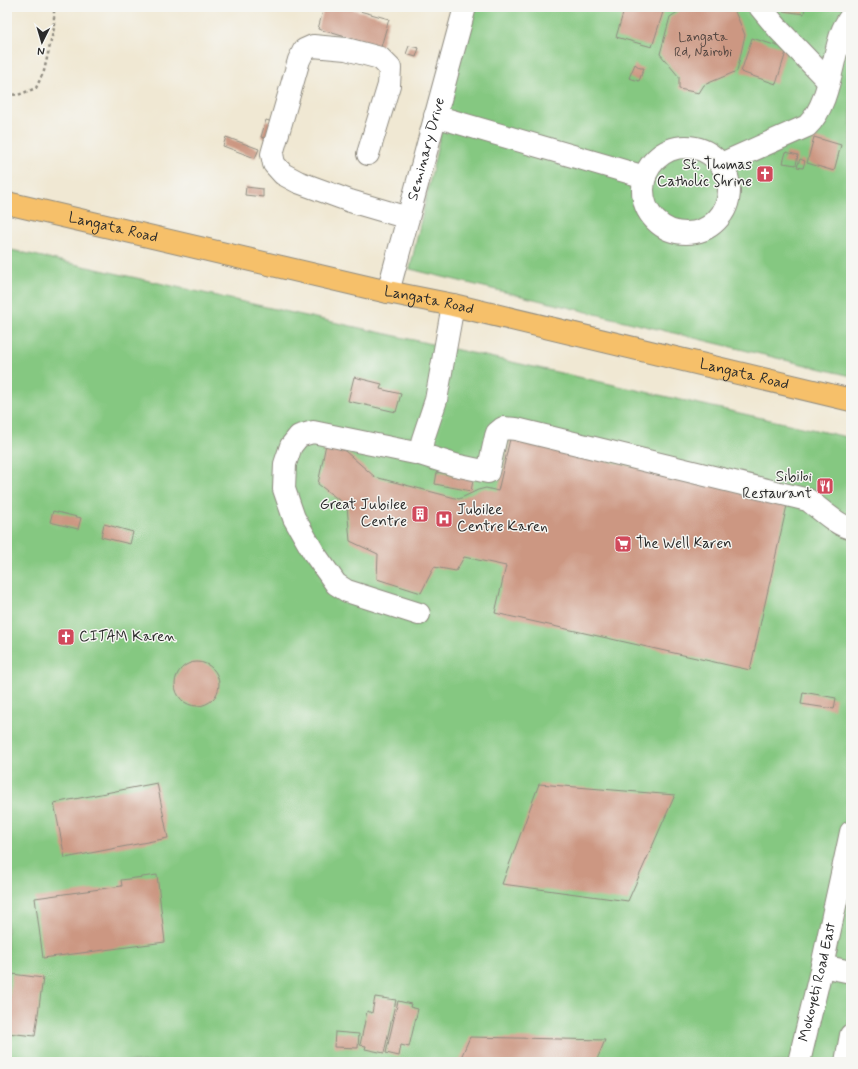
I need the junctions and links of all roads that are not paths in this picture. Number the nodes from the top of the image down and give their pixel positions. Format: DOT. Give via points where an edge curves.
graph roads {
  1 [pos="465,7"];
  2 [pos="760,7"];
  3 [pos="851,16"];
  4 [pos="828,81"];
  5 [pos="435,116"];
  6 [pos="368,154"];
  7 [pos="721,164"];
  8 [pos="644,178"];
  9 [pos="7,203"];
  10 [pos="408,218"];
  11 [pos="388,292"];
  12 [pos="453,305"];
  13 [pos="851,400"];
  14 [pos="420,454"];
  15 [pos="851,528"];
  16 [pos="419,614"];
  17 [pos="851,832"];
  18 [pos="822,966"];
  19 [pos="851,972"];
  20 [pos="851,1035"];
  21 [pos="799,1062"];
  22 [pos="846,1062"];
  1 -- 5 [label="street, Seminary Drive"];
  2 -- 4 [label="street"];
  3 -- 4 [label="street" via="842,31"];
  4 -- 7 [label="street" via="824,100 808,126"];
  5 -- 8 [label="street"];
  5 -- 10 [label="street, Seminary Drive"];
  6 -- 10 [label="street" via="390,85 390,68 380,58 346,49 312,46 304,50 298,60 272,154 274,164 283,174 298,182"];
  7 -- 8 [label="street" via="710,153 695,147 679,147 664,153 652,163"];
  7 -- 8 [label="street" via="728,179 730,194 725,210 715,222 696,232 670,230 656,221 647,208 643,193"];
  9 -- 11 [label="main road, Langata Road"];
  10 -- 11 [label="street, Seminary Drive"];
  11 -- 12 [label="main road, Langata Road"];
  12 -- 13 [label="main road, Langata Road"];
  12 -- 14 [label="street" via="436,400"];
  14 -- 15 [label="street" via="488,472 498,433 504,428 516,429 808,500 834,521"];
  14 -- 16 [label="street" via="313,432 299,436 291,446 285,464 284,489 294,518 336,584 347,591"];
  17 -- 18 [label="street, Mokoyeti Road East"];
  18 -- 19 [label="street"];
  18 -- 21 [label="street, Mokoyeti Road East"];
  20 -- 22 [label="street"];
}
